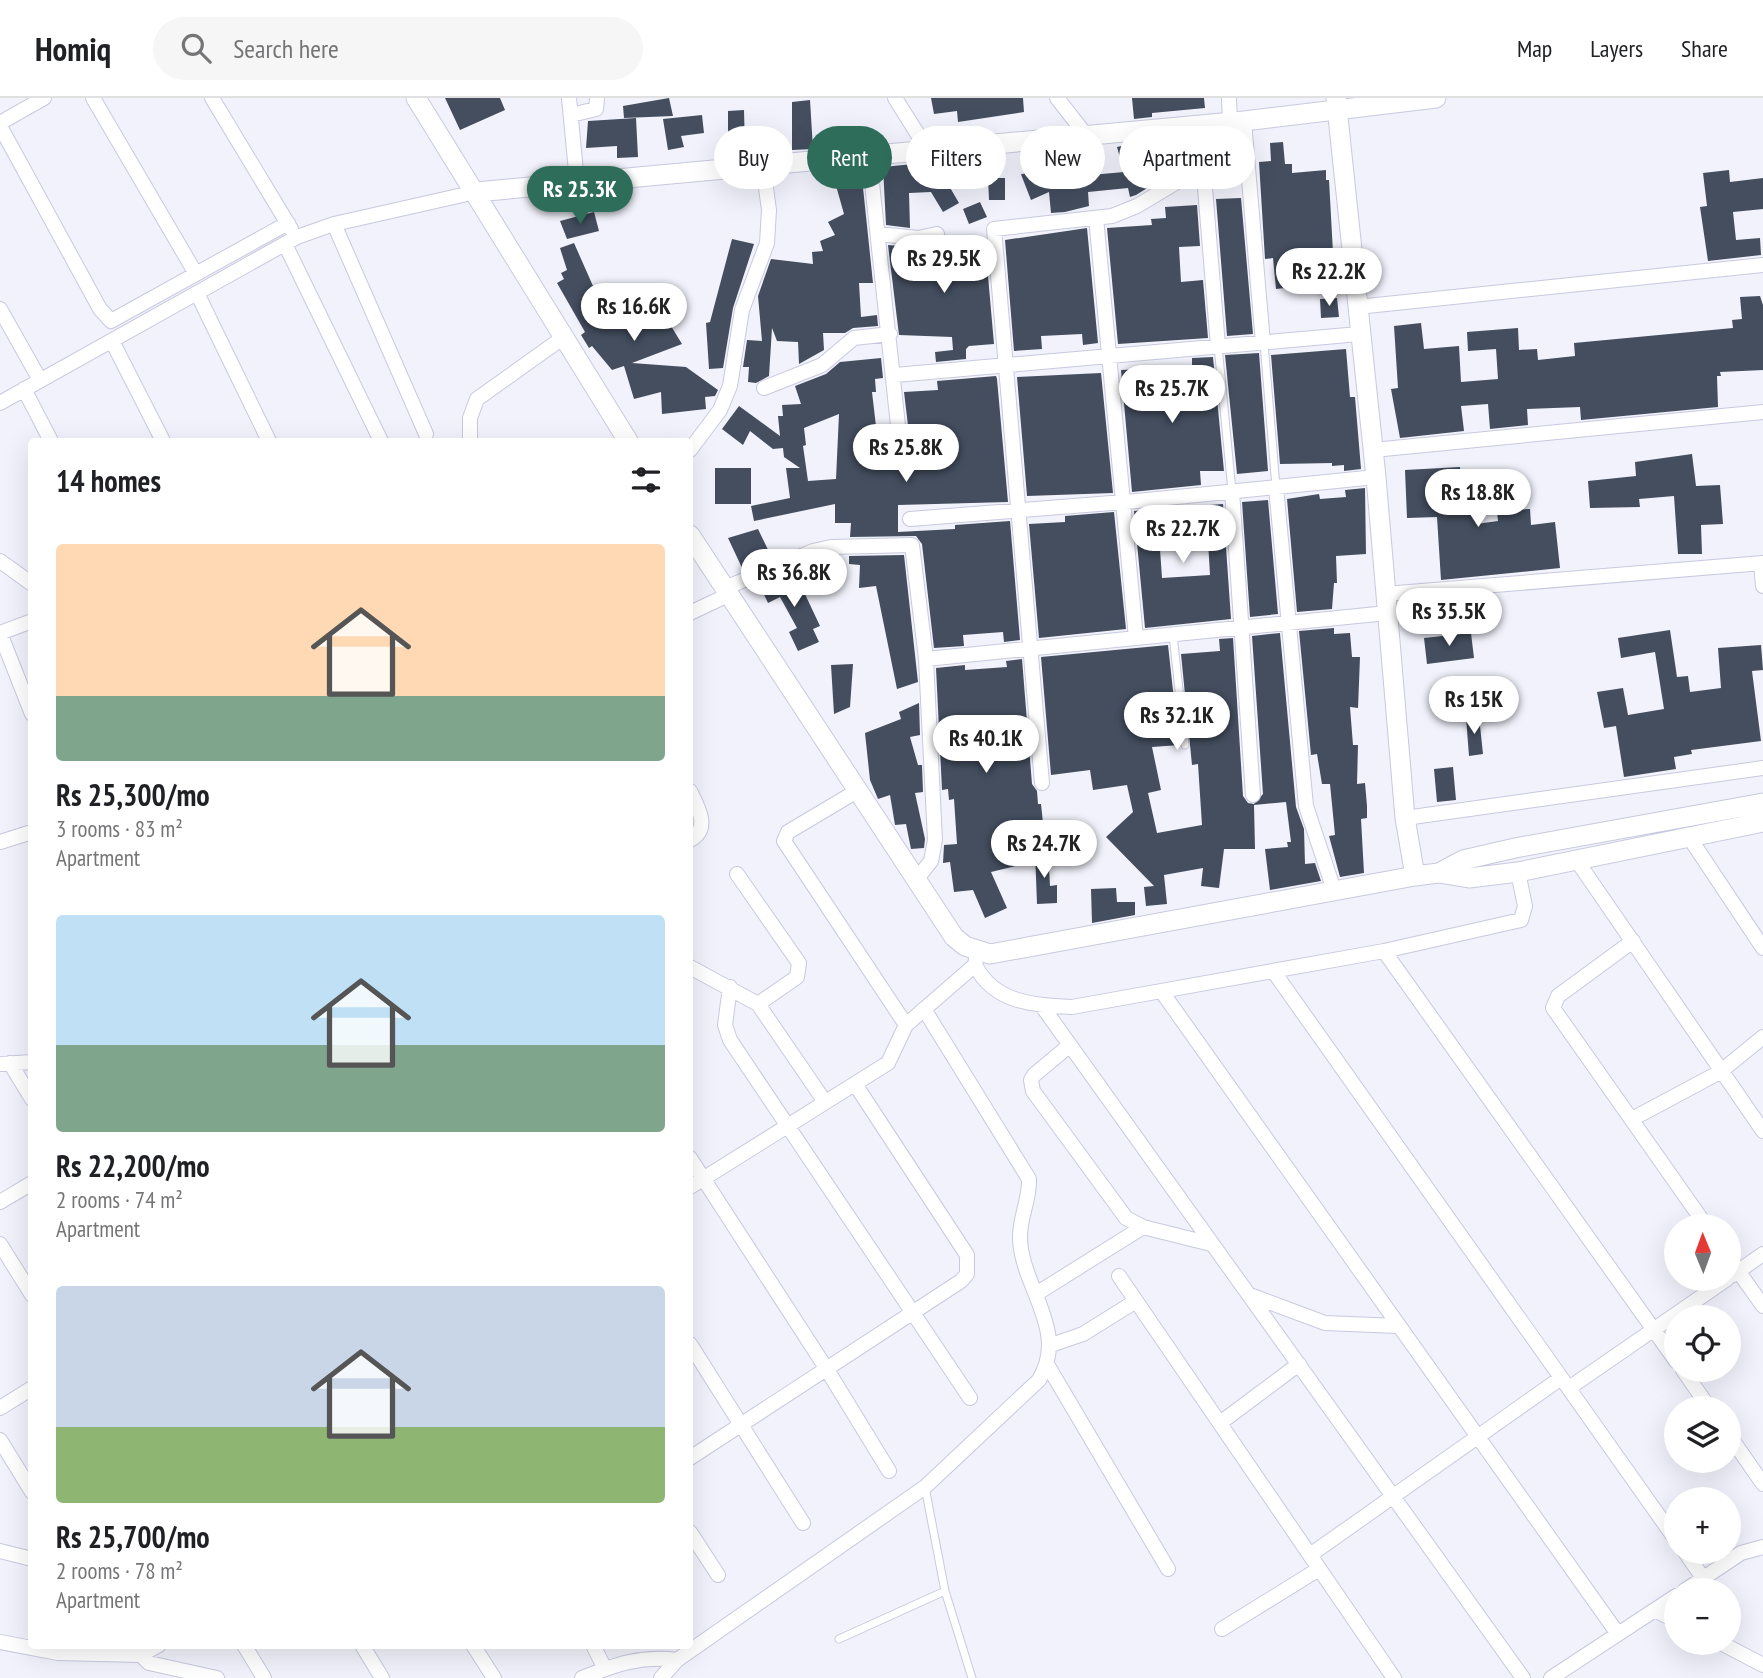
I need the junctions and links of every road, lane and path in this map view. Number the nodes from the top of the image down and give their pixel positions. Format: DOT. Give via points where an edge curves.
graph roads {
  1 [pos="44,98"];
  2 [pos="93,98"];
  3 [pos="212,98"];
  4 [pos="416,98"];
  5 [pos="569,98"];
  6 [pos="597,98"];
  7 [pos="895,98"];
  8 [pos="1057,98"];
  9 [pos="1229,98"];
  10 [pos="1436,98"];
  11 [pos="1337,104"];
  12 [pos="571,115"];
  13 [pos="1237,122"];
  14 [pos="0,124"];
  15 [pos="913,126"];
  16 [pos="1079,126"];
  17 [pos="1238,126"];
  18 [pos="1105,133"];
  19 [pos="714,170"];
  20 [pos="577,182"];
  21 [pos="766,189"];
  22 [pos="873,189"];
  23 [pos="1165,189"];
  24 [pos="1205,189"];
  25 [pos="1250,189"];
  26 [pos="476,192"];
  27 [pos="1096,218"];
  28 [pos="288,223"];
  29 [pos="334,224"];
  30 [pos="878,234"];
  31 [pos="937,234"];
  32 [pos="291,241"];
  33 [pos="1763,265"];
  34 [pos="196,274"];
  35 [pos="197,293"];
  36 [pos="1357,307"];
  37 [pos="0,309"];
  38 [pos="890,334"];
  39 [pos="1359,334"];
  40 [pos="564,337"];
  41 [pos="112,341"];
  42 [pos="1264,343"];
  43 [pos="1218,346"];
  44 [pos="1110,356"];
  45 [pos="1006,365"];
  46 [pos="895,375"];
  47 [pos="40,380"];
  48 [pos="764,387"];
  49 [pos="24,390"];
  50 [pos="0,403"];
  51 [pos="1763,412"];
  52 [pos="426,434"];
  53 [pos="899,435"];
  54 [pos="49,438"];
  55 [pos="161,438"];
  56 [pos="268,438"];
  57 [pos="380,438"];
  58 [pos="470,438"];
  59 [pos="626,438"];
  60 [pos="693,446"];
  61 [pos="1373,450"];
  62 [pos="1376,477"];
  63 [pos="1276,487"];
  64 [pos="1232,491"];
  65 [pos="1124,503"];
  66 [pos="1018,511"];
  67 [pos="910,519"];
  68 [pos="693,540"];
  69 [pos="0,561"];
  70 [pos="1762,563"];
  71 [pos="28,581"];
  72 [pos="1763,586"];
  73 [pos="727,592"];
  74 [pos="1386,604"];
  75 [pos="693,611"];
  76 [pos="28,622"];
  77 [pos="1288,623"];
  78 [pos="1243,627"];
  79 [pos="0,633"];
  80 [pos="1173,635"];
  81 [pos="1136,638"];
  82 [pos="1030,648"];
  83 [pos="926,659"];
  84 [pos="28,704"];
  85 [pos="1185,746"];
  86 [pos="1763,768"];
  87 [pos="1042,783"];
  88 [pos="858,791"];
  89 [pos="1253,795"];
  90 [pos="693,798"];
  91 [pos="1763,803"];
  92 [pos="1405,818"];
  93 [pos="1763,822"];
  94 [pos="28,833"];
  95 [pos="1689,836"];
  96 [pos="693,838"];
  97 [pos="0,842"];
  98 [pos="1575,858"];
  99 [pos="1518,872"];
  100 [pos="1439,873"];
  101 [pos="737,874"];
  102 [pos="1415,876"];
  103 [pos="916,880"];
  104 [pos="1334,890"];
  105 [pos="1633,942"];
  106 [pos="1763,948"];
  107 [pos="1384,951"];
  108 [pos="976,958"];
  109 [pos="693,968"];
  110 [pos="1274,972"];
  111 [pos="730,987"];
  112 [pos="1162,992"];
  113 [pos="758,1004"];
  114 [pos="1042,1006"];
  115 [pos="924,1009"];
  116 [pos="906,1026"];
  117 [pos="1763,1037"];
  118 [pos="1070,1045"];
  119 [pos="28,1062"];
  120 [pos="5,1064"];
  121 [pos="1720,1072"];
  122 [pos="855,1084"];
  123 [pos="28,1094"];
  124 [pos="825,1102"];
  125 [pos="1632,1119"];
  126 [pos="787,1125"];
  127 [pos="1763,1131"];
  128 [pos="693,1163"];
  129 [pos="703,1178"];
  130 [pos="693,1184"];
  131 [pos="28,1186"];
  132 [pos="0,1202"];
  133 [pos="1698,1214"];
  134 [pos="1143,1227"];
  135 [pos="0,1244"];
  136 [pos="1211,1244"];
  137 [pos="1763,1254"];
  138 [pos="1741,1270"];
  139 [pos="1119,1276"];
  140 [pos="1741,1285"];
  141 [pos="28,1289"];
  142 [pos="1709,1292"];
  143 [pos="1036,1294"];
  144 [pos="1250,1296"];
  145 [pos="1136,1301"];
  146 [pos="1763,1306"];
  147 [pos="912,1311"];
  148 [pos="1398,1326"];
  149 [pos="1655,1330"];
  150 [pos="1664,1343"];
  151 [pos="1051,1345"];
  152 [pos="693,1349"];
  153 [pos="1299,1364"];
  154 [pos="1048,1366"];
  155 [pos="826,1368"];
  156 [pos="1565,1383"];
  157 [pos="28,1390"];
  158 [pos="970,1398"];
  159 [pos="0,1408"];
  160 [pos="1220,1423"];
  161 [pos="741,1424"];
  162 [pos="1477,1437"];
  163 [pos="0,1440"];
  164 [pos="1741,1453"];
  165 [pos="693,1456"];
  166 [pos="889,1471"];
  167 [pos="1763,1484"];
  168 [pos="28,1486"];
  169 [pos="925,1487"];
  170 [pos="1393,1496"];
  171 [pos="803,1523"];
  172 [pos="1664,1523"];
  173 [pos="693,1537"];
  174 [pos="1763,1547"];
  175 [pos="0,1551"];
  176 [pos="1310,1555"];
  177 [pos="28,1558"];
  178 [pos="1693,1564"];
  179 [pos="1168,1569"];
  180 [pos="1319,1569"];
  181 [pos="718,1575"];
  182 [pos="1703,1578"];
  183 [pos="945,1591"];
  184 [pos="1664,1604"];
  185 [pos="1655,1610"];
  186 [pos="1664,1615"];
  187 [pos="1222,1629"];
  188 [pos="1618,1634"];
  189 [pos="839,1639"];
  190 [pos="0,1642"];
  191 [pos="28,1647"];
  192 [pos="37,1649"];
  193 [pos="246,1649"];
  194 [pos="364,1649"];
  195 [pos="476,1649"];
  196 [pos="595,1649"];
  197 [pos="693,1649"];
  198 [pos="693,1649"];
  199 [pos="137,1650"];
  200 [pos="1741,1653"];
  201 [pos="677,1660"];
  202 [pos="1763,1665"];
  203 [pos="605,1668"];
  204 [pos="196,1676"];
  205 [pos="216,1678"];
  206 [pos="264,1678"];
  207 [pos="382,1678"];
  208 [pos="494,1678"];
  209 [pos="582,1678"];
  210 [pos="661,1678"];
  211 [pos="972,1678"];
  212 [pos="1394,1678"];
  213 [pos="1523,1678"];
  214 [pos="1551,1678"];
  1 -- 14 [label="street"];
  2 -- 34 [label="street"];
  3 -- 28 [label="street"];
  4 -- 26 [label="street"];
  5 -- 12 [label="street"];
  6 -- 12 [label="street" via="596,109"];
  7 -- 15 [label="street"];
  8 -- 16 [label="street"];
  9 -- 13 [label="street"];
  10 -- 11 [label="street"];
  11 -- 13 [label="street" via="1302,114"];
  11 -- 36 [label="street"];
  12 -- 20 [label="street"];
  13 -- 17 [label="street"];
  13 -- 18 [label="street"];
  14 -- 34 [label="street" via="105,317 118,319"];
  19 -- 20 [label="street"];
  20 -- 26 [label="street"];
  21 -- 60 [label="street" via="767,243 742,310 730,386 720,410"];
  22 -- 30 [label="street"];
  23 -- 27 [label="street" via="1126,212"];
  24 -- 43 [label="street"];
  25 -- 42 [label="street"];
  26 -- 29 [label="street"];
  26 -- 40 [label="street"];
  27 -- 44 [label="street"];
  27 -- 45 [label="street" via="993,229"];
  28 -- 32 [label="street"];
  28 -- 34 [label="street"];
  29 -- 32 [label="street"];
  29 -- 52 [label="street"];
  30 -- 31 [label="street" via="918,238"];
  30 -- 38 [label="street"];
  32 -- 35 [label="street"];
  32 -- 57 [label="street"];
  33 -- 36 [label="street"];
  35 -- 41 [label="street"];
  35 -- 56 [label="street"];
  36 -- 39 [label="street"];
  37 -- 47 [label="street"];
  38 -- 46 [label="street"];
  38 -- 48 [label="street" via="854,338 822,365"];
  39 -- 42 [label="street"];
  39 -- 61 [label="street"];
  40 -- 58 [label="street" via="477,399 470,418"];
  40 -- 59 [label="street"];
  41 -- 47 [label="street"];
  41 -- 55 [label="street"];
  42 -- 43 [label="street"];
  42 -- 63 [label="lane"];
  43 -- 44 [label="street"];
  43 -- 64 [label="lane"];
  44 -- 45 [label="street"];
  44 -- 65 [label="street"];
  45 -- 46 [label="street"];
  45 -- 66 [label="street"];
  46 -- 53 [label="street"];
  47 -- 49 [label="street"];
  49 -- 50 [label="street"];
  49 -- 54 [label="street"];
  51 -- 61 [label="street"];
  61 -- 62 [label="street"];
  62 -- 63 [label="street"];
  62 -- 74 [label="street"];
  63 -- 64 [label="street"];
  63 -- 77 [label="street"];
  64 -- 65 [label="street"];
  64 -- 78 [label="street"];
  65 -- 66 [label="street"];
  65 -- 81 [label="street"];
  66 -- 67 [label="street"];
  66 -- 82 [label="street"];
  68 -- 73 [label="street"];
  69 -- 71 [label="street"];
  70 -- 72 [label="street"];
  70 -- 74 [label="street"];
  73 -- 75 [label="street"];
  73 -- 83 [label="street" via="794,557 822,549 912,545"];
  73 -- 88 [label="street"];
  74 -- 77 [label="street"];
  74 -- 92 [label="street"];
  76 -- 79 [label="street"];
  77 -- 78 [label="street"];
  77 -- 104 [label="street" via="1306,806"];
  78 -- 80 [label="street"];
  78 -- 89 [label="street"];
  79 -- 84 [label="street"];
  80 -- 81 [label="street"];
  80 -- 85 [label="lane"];
  81 -- 82 [label="street"];
  82 -- 83 [label="street"];
  82 -- 87 [label="street"];
  83 -- 103 [label="street" via="935,841 931,861"];
  86 -- 92 [label="street"];
  88 -- 103 [label="street"];
  88 -- 116 [label="street" via="788,832 784,841"];
  90 -- 96 [label="street" via="702,820"];
  91 -- 100 [label="street" via="1515,848 1463,860"];
  92 -- 102 [label="street"];
  93 -- 95 [label="street"];
  94 -- 97 [label="street"];
  95 -- 98 [label="street"];
  95 -- 106 [label="street"];
  98 -- 99 [label="street"];
  98 -- 105 [label="street"];
  99 -- 100 [label="street" via="1469,878"];
  99 -- 107 [label="street" via="1525,906 1521,920"];
  100 -- 102 [label="street"];
  101 -- 113 [label="street" via="799,963 797,976"];
  102 -- 104 [label="street"];
  103 -- 108 [label="street" via="954,937"];
  104 -- 108 [label="street"];
  105 -- 121 [label="street"];
  105 -- 125 [label="street" via="1558,996 1553,1007"];
  107 -- 110 [label="street"];
  107 -- 149 [label="street"];
  108 -- 114 [label="street" via="993,991"];
  108 -- 115 [label="street"];
  109 -- 111 [label="street"];
  110 -- 112 [label="street"];
  110 -- 156 [label="street"];
  111 -- 113 [label="street"];
  111 -- 126 [label="street" via="725,1025 730,1040"];
  112 -- 114 [label="street" via="1072,1007"];
  112 -- 148 [label="street"];
  113 -- 124 [label="street"];
  114 -- 118 [label="street"];
  115 -- 116 [label="street"];
  115 -- 143 [label="street" via="1029,1179 1020,1239"];
  116 -- 122 [label="street" via="888,1063"];
  117 -- 121 [label="street"];
  118 -- 134 [label="street" via="1034,1075 1031,1086 1126,1218"];
  118 -- 136 [label="street"];
  119 -- 120 [label="street"];
  120 -- 123 [label="street"];
  121 -- 125 [label="street"];
  121 -- 127 [label="street"];
  122 -- 124 [label="street"];
  122 -- 147 [label="street" via="967,1255 967,1274 961,1281"];
  124 -- 126 [label="street"];
  125 -- 133 [label="street"];
  126 -- 129 [label="street"];
  126 -- 147 [label="street"];
  128 -- 129 [label="street"];
  129 -- 130 [label="street"];
  129 -- 155 [label="street"];
  131 -- 132 [label="street"];
  134 -- 136 [label="street"];
  134 -- 143 [label="street"];
  135 -- 141 [label="street"];
  136 -- 144 [label="street"];
  137 -- 138 [label="street"];
  139 -- 145 [label="street"];
  140 -- 146 [label="street"];
  142 -- 149 [label="street"];
  143 -- 151 [label="street"];
  144 -- 148 [label="street" via="1325,1323"];
  144 -- 153 [label="street"];
  145 -- 151 [label="street" via="1083,1334"];
  145 -- 160 [label="street"];
  147 -- 155 [label="street"];
  147 -- 158 [label="street"];
  148 -- 162 [label="street"];
  149 -- 150 [label="street"];
  149 -- 156 [label="street"];
  151 -- 154 [label="street"];
  152 -- 161 [label="street"];
  153 -- 160 [label="street"];
  153 -- 170 [label="street"];
  154 -- 169 [label="street" via="1039,1380"];
  154 -- 179 [label="street"];
  155 -- 161 [label="street"];
  155 -- 166 [label="street"];
  156 -- 162 [label="street"];
  156 -- 172 [label="street"];
  157 -- 159 [label="street"];
  160 -- 176 [label="street"];
  161 -- 165 [label="street"];
  161 -- 171 [label="street"];
  162 -- 170 [label="street"];
  162 -- 188 [label="street"];
  163 -- 168 [label="street"];
  164 -- 167 [label="street"];
  169 -- 183 [label="lane"];
  169 -- 198 [label="street"];
  170 -- 176 [label="street"];
  170 -- 213 [label="street"];
  173 -- 181 [label="street"];
  174 -- 182 [label="street" via="1752,1548"];
  175 -- 177 [label="street"];
  176 -- 180 [label="street"];
  178 -- 182 [label="street"];
  180 -- 187 [label="street"];
  180 -- 212 [label="street"];
  183 -- 189 [label="lane"];
  183 -- 211 [label="lane"];
  184 -- 185 [label="street"];
  185 -- 186 [label="street"];
  185 -- 188 [label="street"];
  188 -- 214 [label="street"];
  190 -- 191 [label="street"];
  192 -- 199 [label="street" via="58,1653"];
  193 -- 206 [label="street"];
  194 -- 207 [label="street"];
  195 -- 208 [label="street"];
  196 -- 203 [label="street"];
  197 -- 201 [label="street"];
  199 -- 204 [label="street" via="149,1663"];
  200 -- 202 [label="street"];
  201 -- 203 [label="street" via="646,1658"];
  201 -- 210 [label="street"];
  203 -- 209 [label="street"];
  204 -- 205 [label="street"];
}
